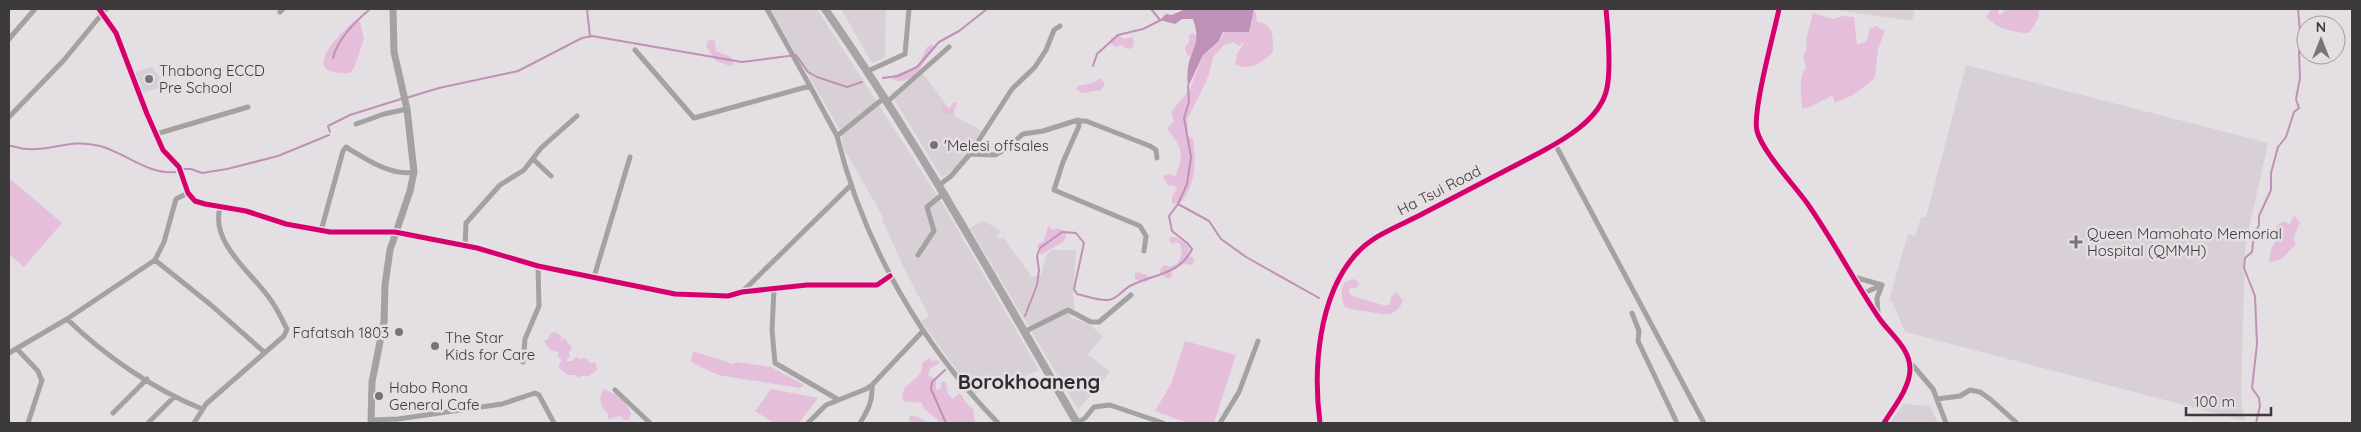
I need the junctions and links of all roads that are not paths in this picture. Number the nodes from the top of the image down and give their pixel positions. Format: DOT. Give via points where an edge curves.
graph roads {
  1 [pos="35,9"];
  2 [pos="99,9"];
  3 [pos="392,9"];
  4 [pos="767,9"];
  5 [pos="825,9"];
  6 [pos="909,9"];
  7 [pos="1606,9"];
  8 [pos="1779,9"];
  9 [pos="105,11"];
  10 [pos="1060,26"];
  11 [pos="9,39"];
  12 [pos="949,47"];
  13 [pos="635,50"];
  14 [pos="868,71"];
  15 [pos="810,86"];
  16 [pos="886,100"];
  17 [pos="248,106"];
  18 [pos="407,107"];
  19 [pos="577,116"];
  20 [pos="9,117"];
  21 [pos="1079,121"];
  22 [pos="356,124"];
  23 [pos="156,134"];
  24 [pos="837,136"];
  25 [pos="1555,144"];
  26 [pos="970,154"];
  27 [pos="630,157"];
  28 [pos="1157,158"];
  29 [pos="533,159"];
  30 [pos="414,172"];
  31 [pos="551,176"];
  32 [pos="851,185"];
  33 [pos="938,186"];
  34 [pos="188,192"];
  35 [pos="943,194"];
  36 [pos="220,208"];
  37 [pos="321,231"];
  38 [pos="395,232"];
  39 [pos="465,247"];
  40 [pos="1144,251"];
  41 [pos="918,255"];
  42 [pos="155,260"];
  43 [pos="538,266"];
  44 [pos="890,276"];
  45 [pos="594,277"];
  46 [pos="1854,277"];
  47 [pos="1882,285"];
  48 [pos="774,289"];
  49 [pos="742,292"];
  50 [pos="1864,293"];
  51 [pos="1131,295"];
  52 [pos="1632,313"];
  53 [pos="68,319"];
  54 [pos="1880,319"];
  55 [pos="924,331"];
  56 [pos="1024,332"];
  57 [pos="1258,342"];
  58 [pos="17,349"];
  59 [pos="264,352"];
  60 [pos="9,353"];
  61 [pos="1909,361"];
  62 [pos="523,362"];
  63 [pos="147,380"];
  64 [pos="872,385"];
  65 [pos="615,390"];
  66 [pos="174,397"];
  67 [pos="1937,399"];
  68 [pos="839,400"];
  69 [pos="202,409"];
  70 [pos="113,413"];
  71 [pos="399,421"];
  72 [pos="371,422"];
  73 [pos="28,423"];
  74 [pos="148,423"];
  75 [pos="194,423"];
  76 [pos="554,423"];
  77 [pos="650,423"];
  78 [pos="808,423"];
  79 [pos="860,423"];
  80 [pos="998,423"];
  81 [pos="1077,423"];
  82 [pos="1163,423"];
  83 [pos="1220,423"];
  84 [pos="1320,423"];
  85 [pos="1677,423"];
  86 [pos="1704,423"];
  87 [pos="1884,423"];
  88 [pos="1946,423"];
  89 [pos="2017,423"];
  1 -- 11 [label="street"];
  2 -- 9 [label="street"];
  3 -- 18 [label="main road" via="394,52"];
  4 -- 15 [label="street"];
  5 -- 14 [label="main road"];
  6 -- 14 [label="street" via="905,54"];
  7 -- 25 [label="street, Ha Tsui Road" via="1606,92 1582,125"];
  8 -- 46 [label="street" via="1759,101 1757,132"];
  9 -- 20 [label="street" via="64,60"];
  9 -- 23 [label="street"];
  10 -- 26 [label="street" via="1054,30 1035,67 1012,89"];
  12 -- 16 [label="street"];
  13 -- 15 [label="street" via="694,118"];
  14 -- 16 [label="main road"];
  15 -- 24 [label="street"];
  16 -- 24 [label="street"];
  16 -- 33 [label="main road"];
  17 -- 23 [label="street"];
  18 -- 22 [label="street"];
  18 -- 30 [label="main road"];
  19 -- 29 [label="street"];
  21 -- 26 [label="street" via="1075,119 1024,134 995,155"];
  21 -- 28 [label="street" via="1150,146 1156,150"];
  21 -- 40 [label="street" via="1054,190 1140,226 1146,236"];
  23 -- 34 [label="street" via="163,150 179,167"];
  24 -- 32 [label="street"];
  25 -- 84 [label="street, Ha Tsui Road" via="1392,228 1355,255 1331,299 1318,352 1316,391"];
  25 -- 86 [label="street"];
  26 -- 33 [label="street"];
  27 -- 45 [label="street"];
  29 -- 31 [label="street"];
  29 -- 39 [label="street" via="524,170 500,185 466,223"];
  30 -- 37 [label="street" via="403,174 346,147"];
  30 -- 38 [label="main road"];
  32 -- 44 [label="street"];
  32 -- 49 [label="street"];
  33 -- 35 [label="main road"];
  34 -- 36 [label="street" via="195,200"];
  34 -- 42 [label="street" via="176,199 164,242"];
  35 -- 41 [label="street" via="927,207 934,231"];
  35 -- 56 [label="main road"];
  36 -- 37 [label="street" via="246,211"];
  36 -- 59 [label="street" via="218,214 229,252 271,299 287,330"];
  37 -- 38 [label="street" via="347,234"];
  38 -- 39 [label="street"];
  38 -- 72 [label="main road" via="385,285 384,322 372,382"];
  39 -- 43 [label="street"];
  42 -- 53 [label="street"];
  42 -- 59 [label="street"];
  43 -- 45 [label="street"];
  43 -- 62 [label="street" via="539,306 525,339"];
  44 -- 48 [label="street" via="877,285 807,285"];
  44 -- 55 [label="street"];
  45 -- 49 [label="street" via="675,294 728,296"];
  46 -- 47 [label="street"];
  46 -- 50 [label="street"];
  47 -- 50 [label="street"];
  47 -- 54 [label="street" via="1876,305"];
  48 -- 49 [label="street"];
  48 -- 68 [label="street" via="774,363"];
  50 -- 54 [label="street"];
  51 -- 56 [label="street" via="1099,322 1090,322 1068,310"];
  52 -- 85 [label="street" via="1639,331 1638,341"];
  53 -- 58 [label="street"];
  53 -- 63 [label="street"];
  54 -- 61 [label="street"];
  55 -- 64 [label="street"];
  55 -- 80 [label="street" via="947,364"];
  56 -- 81 [label="main road"];
  57 -- 83 [label="street" via="1239,392"];
  58 -- 60 [label="street"];
  58 -- 73 [label="street" via="38,371 42,380"];
  59 -- 69 [label="street"];
  61 -- 67 [label="street" via="1922,373"];
  61 -- 87 [label="street" via="1907,383"];
  63 -- 66 [label="street"];
  63 -- 70 [label="street"];
  64 -- 68 [label="street"];
  64 -- 79 [label="street" via="869,408"];
  65 -- 77 [label="street"];
  66 -- 69 [label="street"];
  66 -- 74 [label="street"];
  67 -- 88 [label="street"];
  67 -- 89 [label="street" via="1960,396 1970,390 1980,392"];
  68 -- 78 [label="street" via="826,405"];
  69 -- 75 [label="street"];
  71 -- 72 [label="street"];
  71 -- 76 [label="street" via="502,404 535,394 539,395"];
  81 -- 82 [label="street" via="1094,407 1110,405"];
}
